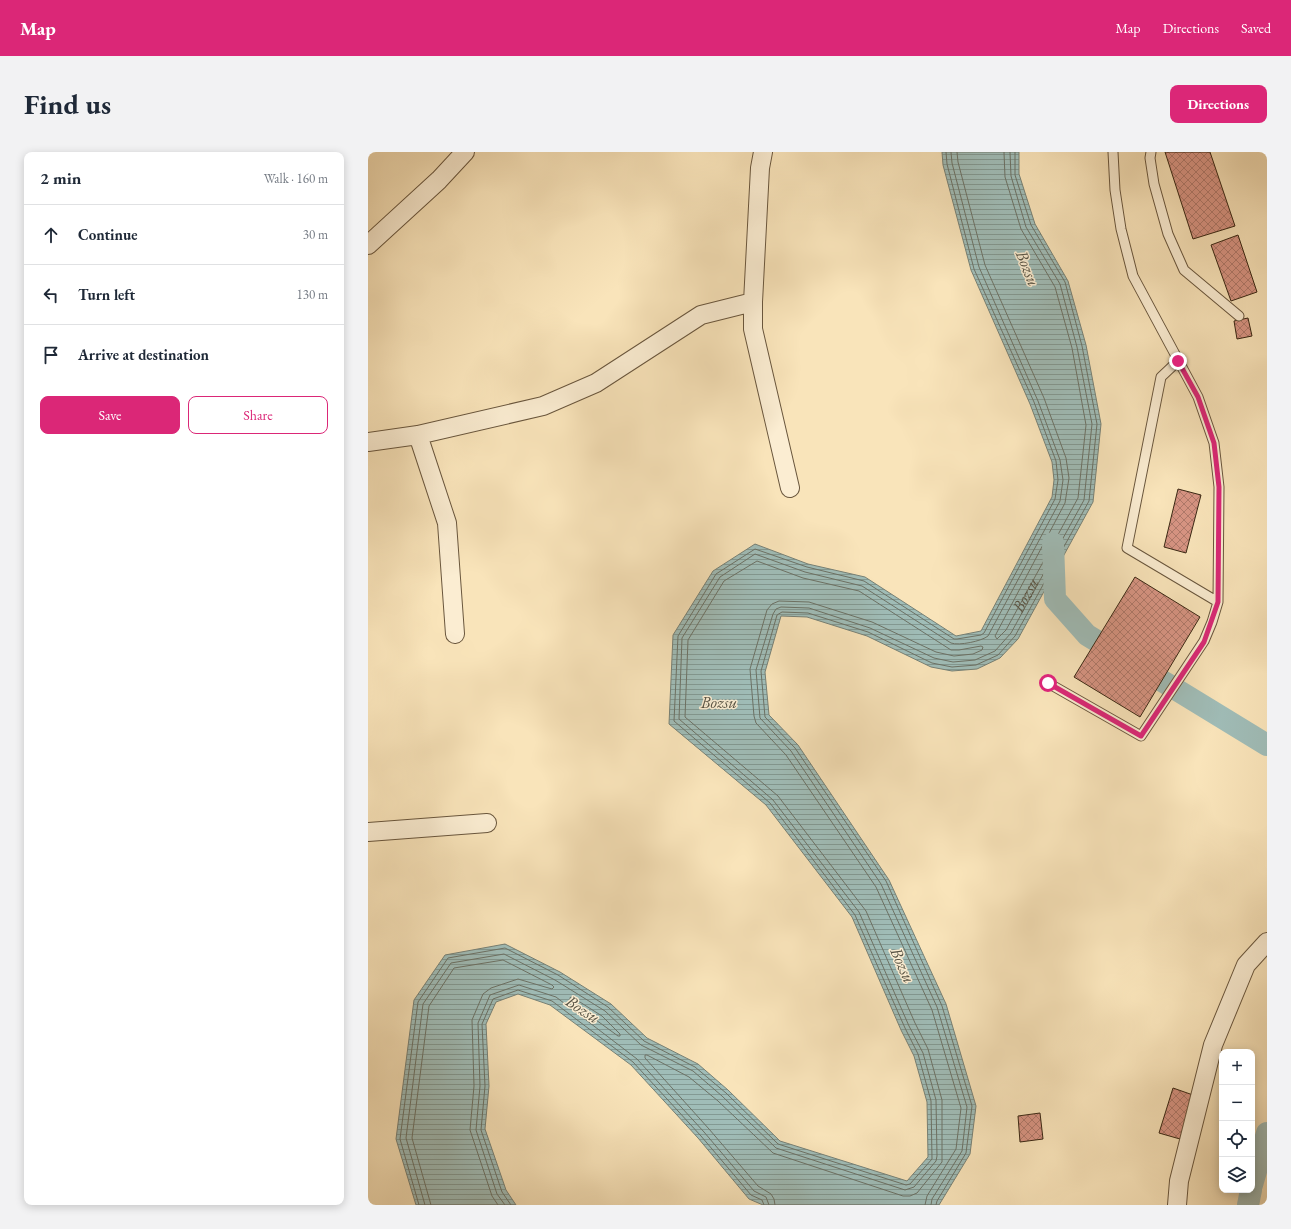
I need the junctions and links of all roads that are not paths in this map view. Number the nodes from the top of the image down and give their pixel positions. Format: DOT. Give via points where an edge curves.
graph roads {
  1 [pos="465,152"];
  2 [pos="763,152"];
  3 [pos="1112,152"];
  4 [pos="1151,152"];
  5 [pos="368,245"];
  6 [pos="753,302"];
  7 [pos="1239,316"];
  8 [pos="1178,361"];
  9 [pos="418,435"];
  10 [pos="368,442"];
  11 [pos="790,488"];
  12 [pos="1218,602"];
  13 [pos="455,634"];
  14 [pos="1048,683"];
  15 [pos="487,823"];
  16 [pos="368,832"];
  17 [pos="1267,942"];
  18 [pos="1177,1205"];
  1 -- 5 [label="street" via="439,180"];
  2 -- 6 [label="street"];
  3 -- 8 [label="lane" via="1121,230 1133,276"];
  4 -- 7 [label="lane" via="1154,184 1166,227 1184,270"];
  6 -- 9 [label="street" via="701,315 596,382 543,406"];
  6 -- 11 [label="street" via="753,329"];
  8 -- 12 [label="lane" via="1198,397 1214,443 1219,487"];
  8 -- 12 [label="lane" via="1161,377 1127,548"];
  9 -- 10 [label="street"];
  9 -- 13 [label="street" via="448,523"];
  12 -- 14 [label="lane" via="1204,642 1141,736"];
  15 -- 16 [label="street"];
  17 -- 18 [label="street" via="1246,965 1213,1045 1179,1181"];
}
